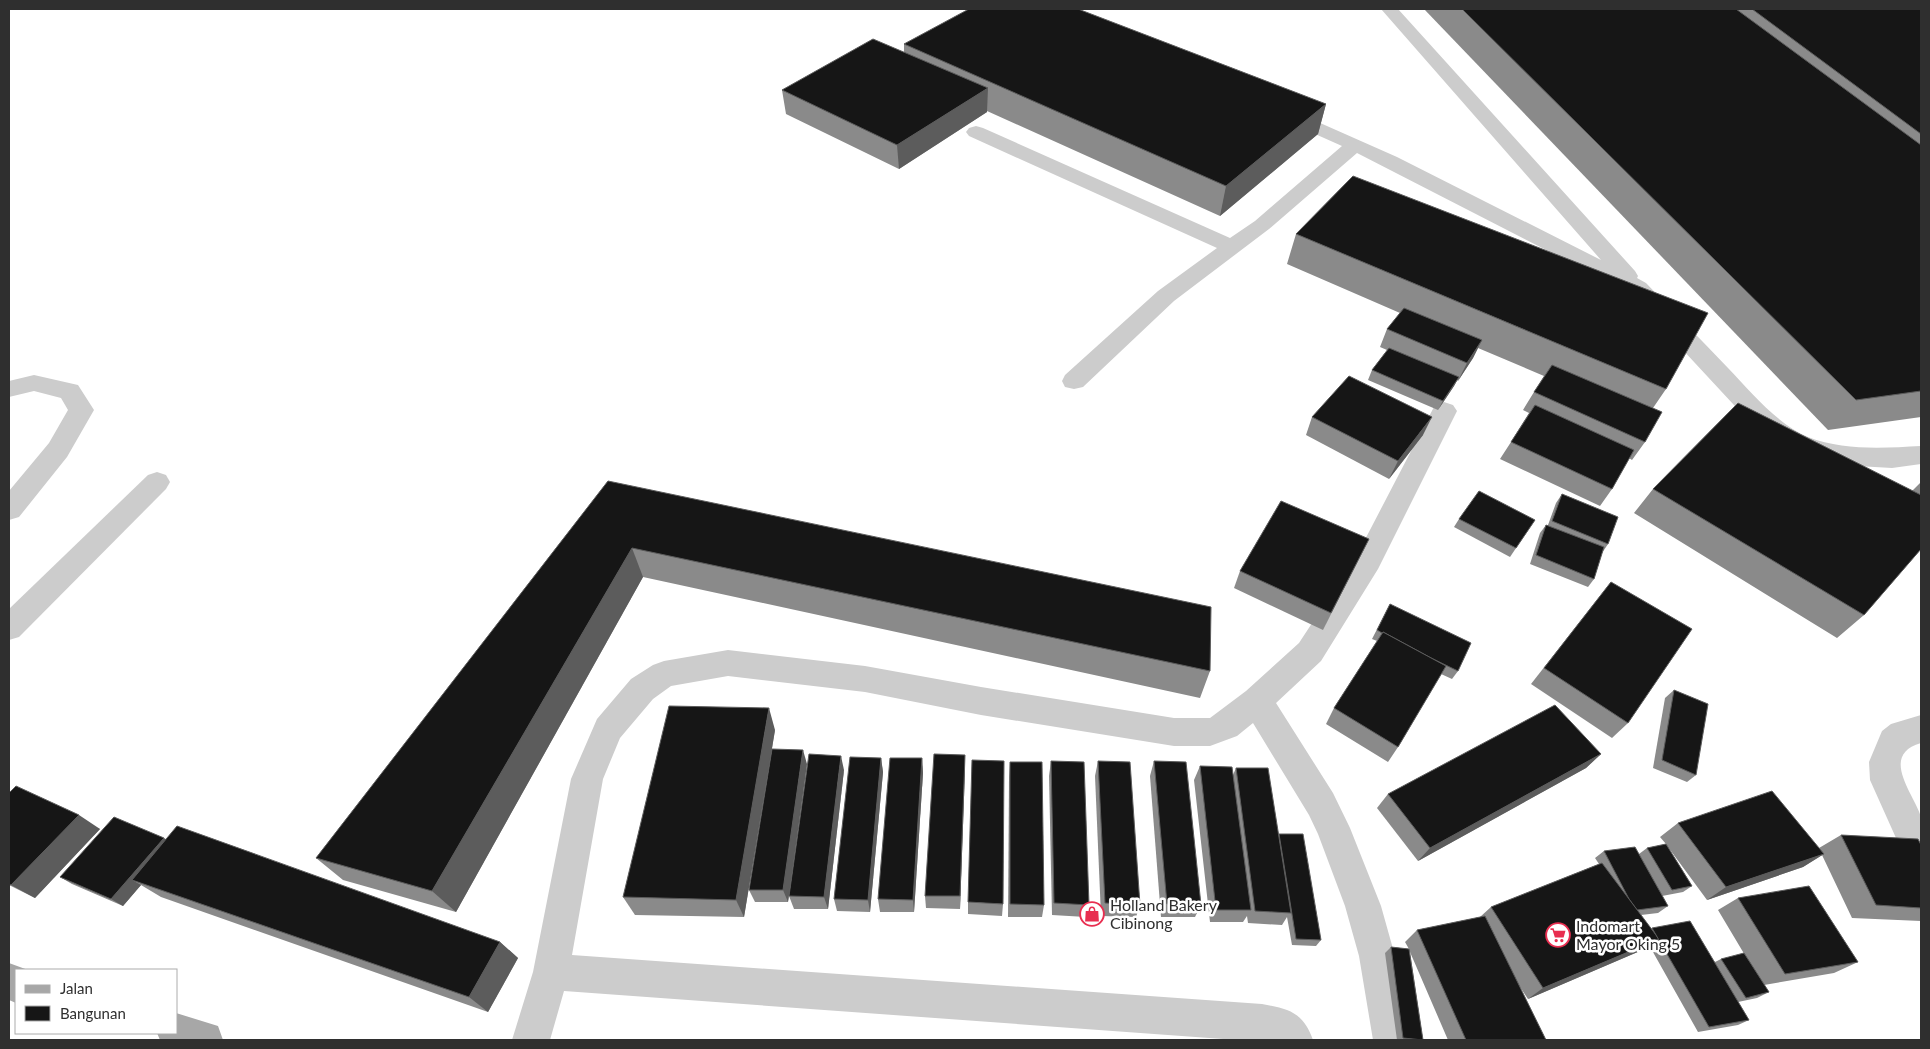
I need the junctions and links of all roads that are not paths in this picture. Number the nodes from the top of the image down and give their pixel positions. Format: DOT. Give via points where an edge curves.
graph roads {
  1 [pos="1389,9"];
  2 [pos="1266,105"];
  3 [pos="976,132"];
  4 [pos="1355,145"];
  5 [pos="1232,247"];
  6 [pos="1638,288"];
  7 [pos="1074,381"];
  8 [pos="9,389"];
  9 [pos="1444,412"];
  10 [pos="1921,456"];
  11 [pos="157,482"];
  12 [pos="9,510"];
  13 [pos="9,628"];
  14 [pos="1257,701"];
  15 [pos="1921,729"];
  16 [pos="1921,855"];
  17 [pos="551,972"];
  18 [pos="178,1033"];
  19 [pos="204,1040"];
  20 [pos="531,1040"];
  21 [pos="1294,1040"];
  22 [pos="1392,1040"];
  1 -- 6 [label="lane"];
  2 -- 4 [label="lane"];
  3 -- 5 [label="lane"];
  4 -- 5 [label="lane"];
  4 -- 6 [label="lane"];
  5 -- 7 [label="lane" via="1166,296"];
  6 -- 10 [label="lane" via="1756,412 1787,438 1840,455"];
  8 -- 12 [label="lane" via="34,383 69,391 81,410 58,450"];
  9 -- 14 [label="lane" via="1368,561 1335,615 1310,652"];
  11 -- 13 [label="lane"];
  14 -- 17 [label="lane" via="1226,726 1204,732 1174,732 865,679 728,663 664,674 642,690 608,729 587,779"];
  14 -- 22 [label="lane" via="1333,828 1363,906 1377,956"];
  15 -- 16 [label="lane" via="1902,734 1892,741 1885,762 1886,780"];
  17 -- 20 [label="lane"];
  17 -- 21 [label="lane" via="1262,1023 1283,1027"];
  18 -- 19 [label="main road"];
}
